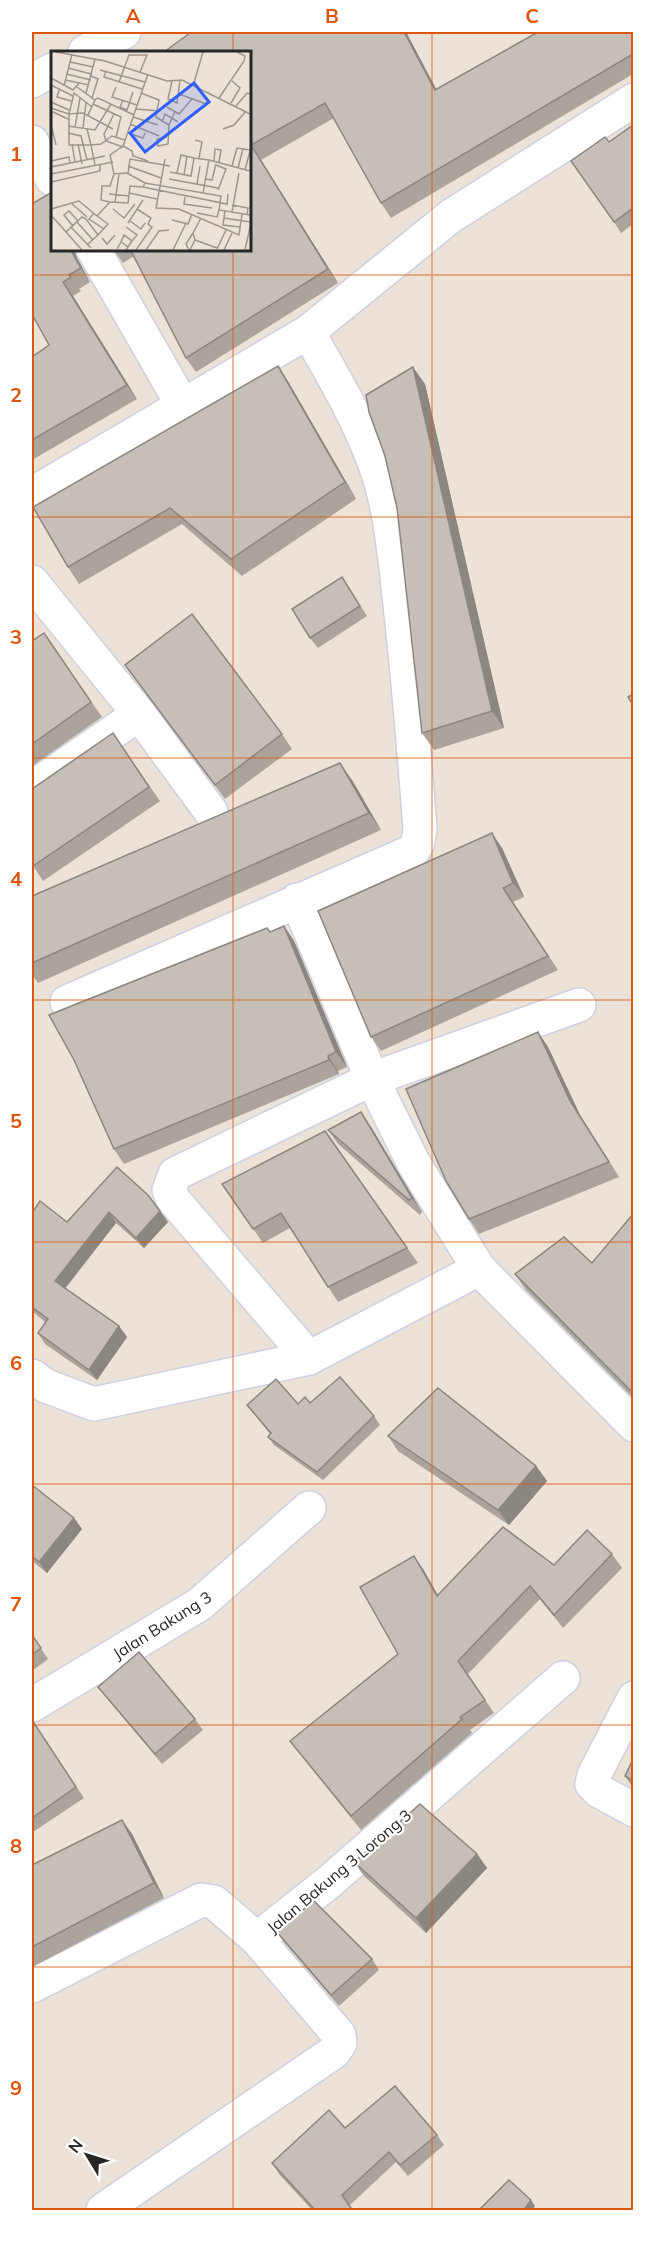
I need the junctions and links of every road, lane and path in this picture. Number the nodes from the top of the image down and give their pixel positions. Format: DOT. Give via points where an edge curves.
graph roads {
  1 [pos="124,32"];
  2 [pos="87,51"];
  3 [pos="633,100"];
  4 [pos="32,142"];
  5 [pos="51,177"];
  6 [pos="94,250"];
  7 [pos="308,332"];
  8 [pos="182,404"];
  9 [pos="32,495"];
  10 [pos="32,582"];
  11 [pos="139,714"];
  12 [pos="32,788"];
  13 [pos="211,812"];
  14 [pos="297,900"];
  15 [pos="67,1002"];
  16 [pos="579,1005"];
  17 [pos="372,1079"];
  18 [pos="479,1269"];
  19 [pos="309,1358"];
  20 [pos="32,1376"];
  21 [pos="633,1425"];
  22 [pos="309,1508"];
  23 [pos="563,1678"];
  24 [pos="633,1698"];
  25 [pos="32,1706"];
  26 [pos="633,1810"];
  27 [pos="258,1939"];
  28 [pos="32,1986"];
  29 [pos="103,2211"];
  1 -- 2 [label="street"];
  3 -- 7 [label="street" via="451,216"];
  4 -- 5 [label="street"];
  6 -- 8 [label="street"];
  7 -- 8 [label="street"];
  7 -- 14 [label="street" via="347,400 382,489 394,548 406,653 420,828 413,851"];
  8 -- 9 [label="street"];
  10 -- 11 [label="street"];
  11 -- 12 [label="street"];
  11 -- 13 [label="street"];
  14 -- 15 [label="street"];
  14 -- 17 [label="street"];
  16 -- 17 [label="street"];
  17 -- 18 [label="street" via="413,1162"];
  17 -- 19 [label="street" via="183,1169 176,1174 169,1190"];
  18 -- 19 [label="street"];
  18 -- 21 [label="street"];
  19 -- 20 [label="street" via="94,1404 46,1386"];
  22 -- 25 [label="street, Jalan Bakung 3" via="200,1604"];
  23 -- 27 [label="street, Jalan Bakung 3 Lorong 3"];
  24 -- 26 [label="street" via="592,1784"];
  27 -- 28 [label="street, Jalan Bakung 3 Lorong 3" via="214,1902 201,1900"];
  27 -- 29 [label="street" via="339,2035 340,2043 334,2052"];
}
